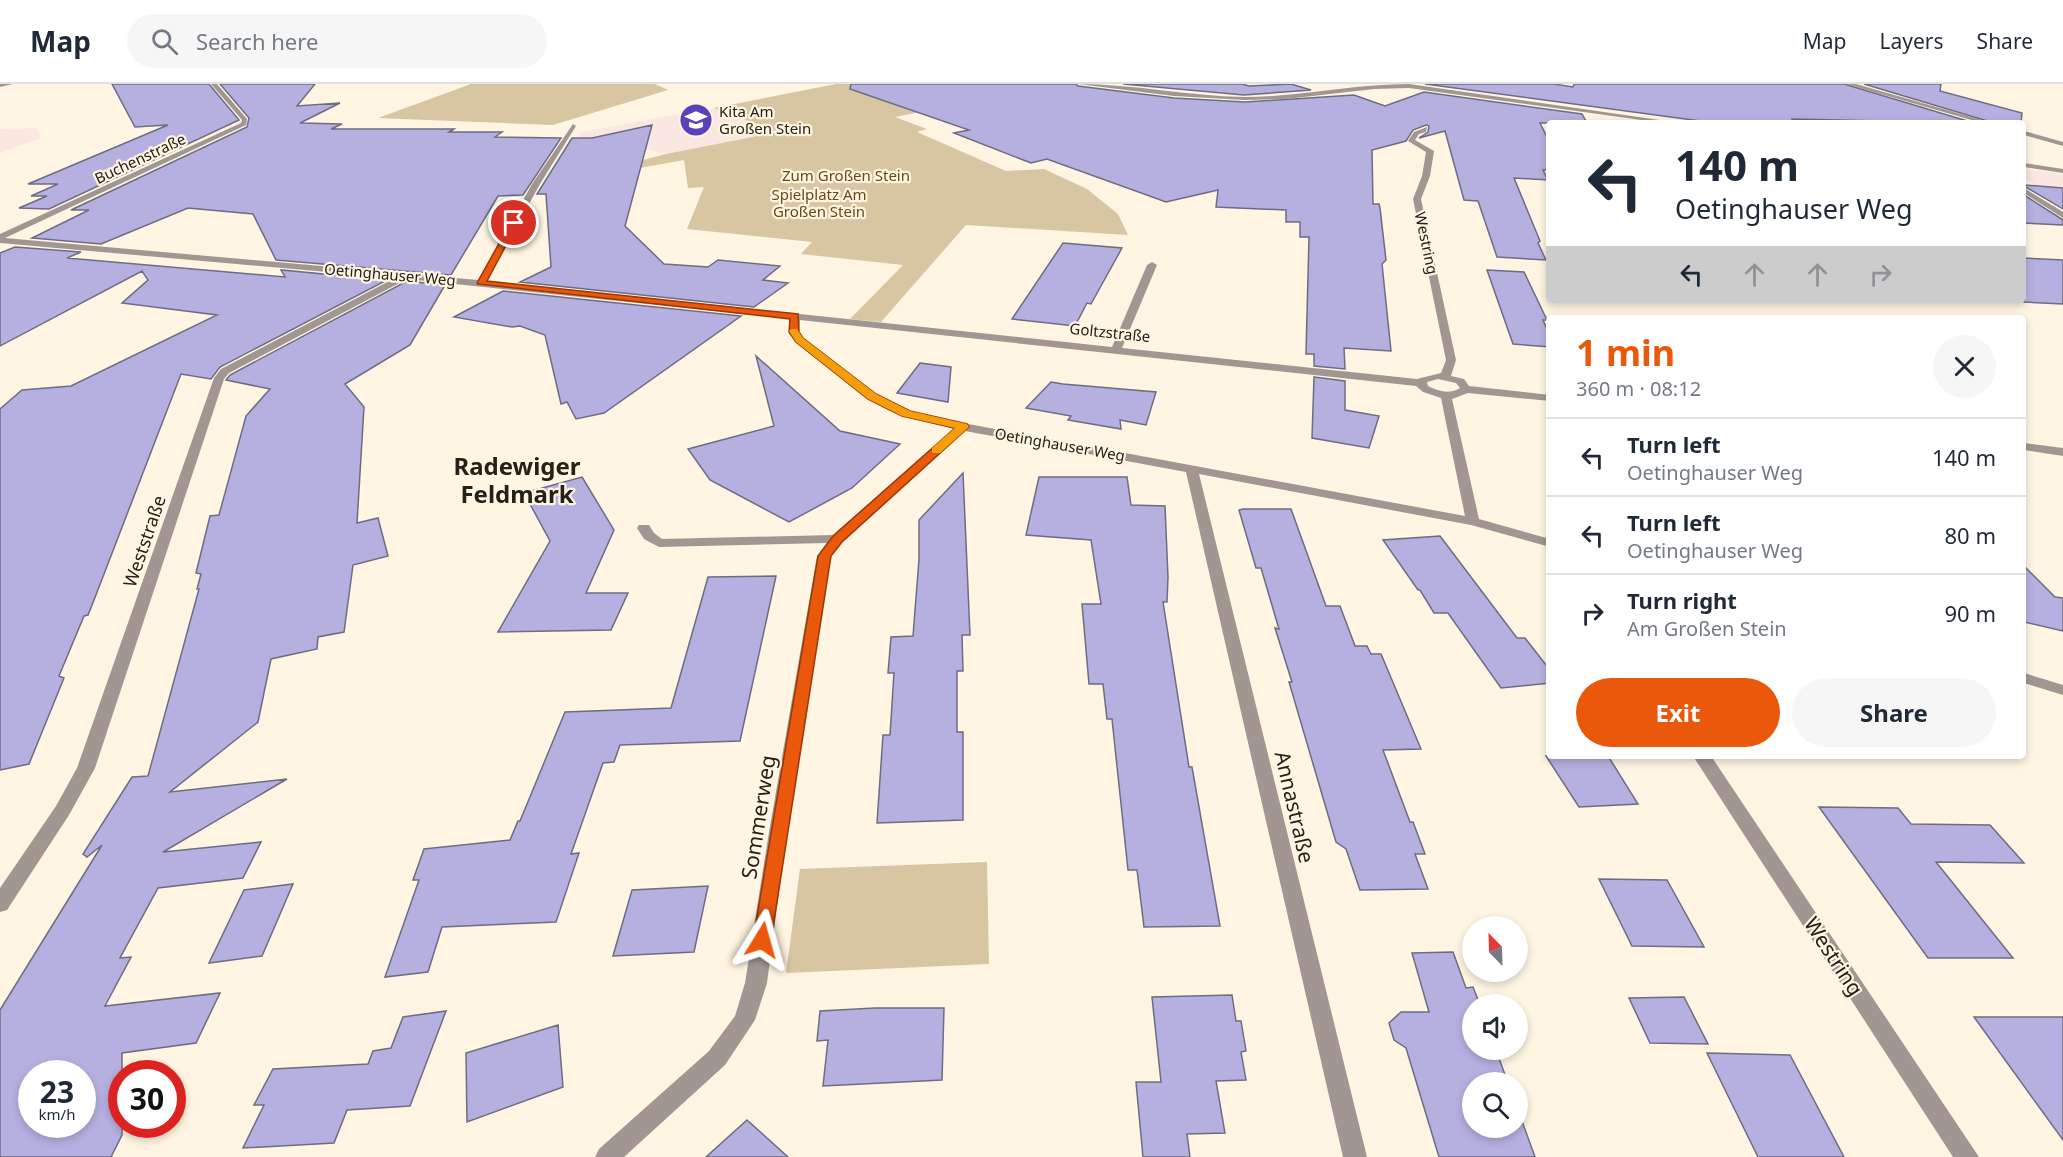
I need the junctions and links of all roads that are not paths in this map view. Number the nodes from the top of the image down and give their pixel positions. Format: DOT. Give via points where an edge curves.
graph roads {
  1 [pos="10,84"];
  2 [pos="214,84"];
  3 [pos="1081,84"];
  4 [pos="1849,84"];
  5 [pos="0,85"];
  6 [pos="1484,87"];
  7 [pos="1469,93"];
  8 [pos="1656,120"];
  9 [pos="1978,120"];
  10 [pos="573,126"];
  11 [pos="1425,128"];
  12 [pos="2026,134"];
  13 [pos="2063,144"];
  14 [pos="2026,165"];
  15 [pos="2063,169"];
  16 [pos="2026,191"];
  17 [pos="2063,216"];
  18 [pos="0,238"];
  19 [pos="18,241"];
  20 [pos="0,247"];
  21 [pos="1152,265"];
  22 [pos="408,275"];
  23 [pos="481,283"];
  24 [pos="795,316"];
  25 [pos="1116,349"];
  26 [pos="1445,376"];
  27 [pos="1421,383"];
  28 [pos="1466,389"];
  29 [pos="1446,395"];
  30 [pos="1546,398"];
  31 [pos="963,427"];
  32 [pos="2026,447"];
  33 [pos="2063,452"];
  34 [pos="1191,468"];
  35 [pos="1473,521"];
  36 [pos="644,528"];
  37 [pos="837,539"];
  38 [pos="1546,542"];
  39 [pos="2026,679"];
  40 [pos="2063,690"];
  41 [pos="1704,759"];
  42 [pos="0,904"];
  43 [pos="607,1157"];
  44 [pos="1355,1157"];
  45 [pos="1967,1157"];
  1 -- 5 [label="street"];
  2 -- 18 [label="street, Buchenstraße" via="245,120 244,124"];
  3 -- 7 [label="street" via="1220,98 1268,98 1401,85"];
  4 -- 9 [label="street"];
  6 -- 7 [label="street"];
  7 -- 8 [label="street"];
  10 -- 23 [label="street"];
  11 -- 26 [label="street, Westring" via="1411,141 1430,151 1417,200 1451,360"];
  12 -- 13 [label="street"];
  14 -- 15 [label="street"];
  16 -- 17 [label="street"];
  18 -- 19 [label="street, Oetinghauser Weg"];
  19 -- 20 [label="street"];
  19 -- 22 [label="street, Oetinghauser Weg"];
  21 -- 25 [label="street"];
  22 -- 23 [label="street, Oetinghauser Weg"];
  22 -- 42 [label="street, Weststraße" via="225,371 219,378 86,768 63,810"];
  23 -- 24 [label="street, Oetinghauser Weg"];
  24 -- 25 [label="street, Goltzstraße"];
  24 -- 31 [label="street, Oetinghauser Weg" via="794,332 799,340 872,397 906,414"];
  25 -- 27 [label="street, Goltzstraße"];
  26 -- 27 [label="street, Goltzstraße" via="1426,378"];
  26 -- 28 [label="street" via="1460,381"];
  27 -- 29 [label="street, Goltzstraße" via="1428,391"];
  28 -- 29 [label="street"];
  28 -- 30 [label="street"];
  29 -- 35 [label="street"];
  31 -- 34 [label="street, Oetinghauser Weg"];
  31 -- 37 [label="street, Sommerweg"];
  32 -- 33 [label="street"];
  34 -- 35 [label="street, Oetinghauser Weg"];
  34 -- 44 [label="street, Annastraße"];
  35 -- 38 [label="street, Oetinghauser Weg"];
  36 -- 37 [label="street" via="660,543"];
  37 -- 43 [label="street, Sommerweg" via="824,556 756,983 744,1020 717,1058"];
  39 -- 40 [label="street"];
  41 -- 45 [label="street, Westring"];
}
